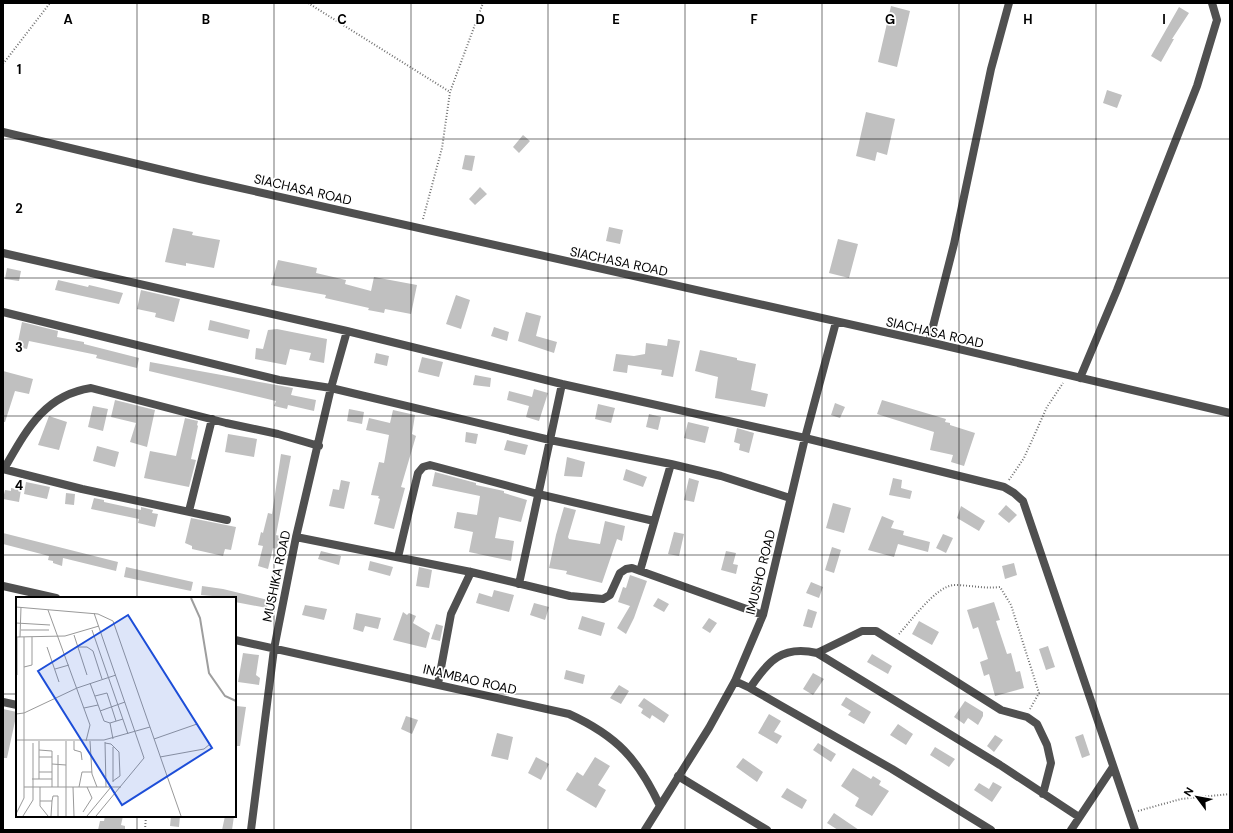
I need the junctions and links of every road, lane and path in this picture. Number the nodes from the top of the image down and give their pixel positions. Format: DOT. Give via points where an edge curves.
graph roads {
  1 [pos="50,3"];
  2 [pos="308,3"];
  3 [pos="484,3"];
  4 [pos="1009,3"];
  5 [pos="1212,3"];
  6 [pos="3,64"];
  7 [pos="450,92"];
  8 [pos="3,132"];
  9 [pos="420,228"];
  10 [pos="3,253"];
  11 [pos="3,312"];
  12 [pos="836,322"];
  13 [pos="348,331"];
  14 [pos="930,342"];
  15 [pos="1067,375"];
  16 [pos="1080,378"];
  17 [pos="562,384"];
  18 [pos="331,388"];
  19 [pos="1230,413"];
  20 [pos="212,419"];
  21 [pos="805,438"];
  22 [pos="550,440"];
  23 [pos="318,446"];
  24 [pos="671,464"];
  25 [pos="3,469"];
  26 [pos="1004,487"];
  27 [pos="538,494"];
  28 [pos="790,498"];
  29 [pos="189,511"];
  30 [pos="227,520"];
  31 [pos="654,521"];
  32 [pos="296,537"];
  33 [pos="398,557"];
  34 [pos="640,571"];
  35 [pos="471,572"];
  36 [pos="519,584"];
  37 [pos="3,586"];
  38 [pos="52,597"];
  39 [pos="763,615"];
  40 [pos="236,640"];
  41 [pos="893,641"];
  42 [pos="274,649"];
  43 [pos="817,653"];
  44 [pos="735,681"];
  45 [pos="438,684"];
  46 [pos="750,688"];
  47 [pos="3,702"];
  48 [pos="16,706"];
  49 [pos="1027,717"];
  50 [pos="1113,766"];
  51 [pos="678,776"];
  52 [pos="1043,794"];
  53 [pos="1230,794"];
  54 [pos="660,806"];
  55 [pos="1129,814"];
  56 [pos="146,817"];
  57 [pos="1080,817"];
  58 [pos="145,830"];
  59 [pos="251,830"];
  60 [pos="646,830"];
  61 [pos="768,830"];
  62 [pos="991,830"];
  63 [pos="1071,830"];
  64 [pos="1135,830"];
  1 -- 6 [label="path"];
  2 -- 7 [label="path"];
  3 -- 7 [label="path"];
  4 -- 14 [label="street" via="991,69 954,244"];
  5 -- 16 [label="street" via="1217,20 1197,86"];
  7 -- 9 [label="path" via="442,148"];
  8 -- 9 [label="street, SIACHASA ROAD"];
  9 -- 12 [label="street, SIACHASA ROAD"];
  10 -- 13 [label="street"];
  11 -- 18 [label="street" via="279,380"];
  12 -- 14 [label="street, SIACHASA ROAD"];
  12 -- 21 [label="street, IMUSHO ROAD"];
  13 -- 17 [label="street"];
  13 -- 18 [label="street, MUSHIKA ROAD"];
  14 -- 15 [label="street, SIACHASA ROAD"];
  15 -- 16 [label="street, SIACHASA ROAD"];
  15 -- 26 [label="path" via="1047,407 1024,458"];
  16 -- 19 [label="street, SIACHASA ROAD"];
  17 -- 21 [label="street"];
  17 -- 22 [label="street"];
  18 -- 22 [label="street"];
  18 -- 23 [label="street, MUSHIKA ROAD"];
  20 -- 23 [label="street"];
  20 -- 25 [label="street" via="91,388 76,390 44,410 29,427"];
  20 -- 29 [label="street"];
  21 -- 26 [label="street"];
  21 -- 28 [label="street, IMUSHO ROAD"];
  22 -- 24 [label="street"];
  22 -- 27 [label="street"];
  23 -- 32 [label="street, MUSHIKA ROAD"];
  24 -- 28 [label="street" via="722,476"];
  24 -- 31 [label="street"];
  25 -- 29 [label="street" via="82,490"];
  26 -- 50 [label="street" via="1023,502"];
  27 -- 31 [label="street"];
  27 -- 33 [label="street" via="430,465 424,467 418,473"];
  27 -- 36 [label="street"];
  28 -- 39 [label="street, IMUSHO ROAD"];
  29 -- 30 [label="street"];
  31 -- 34 [label="street"];
  32 -- 33 [label="street"];
  32 -- 42 [label="street, MUSHIKA ROAD"];
  33 -- 35 [label="street"];
  34 -- 36 [label="street" via="626,569 620,573 610,595 603,599 570,596"];
  34 -- 39 [label="street"];
  35 -- 36 [label="street"];
  35 -- 45 [label="street" via="451,614"];
  37 -- 38 [label="street"];
  39 -- 44 [label="street, IMUSHO ROAD"];
  40 -- 42 [label="street, INAMBAO ROAD"];
  41 -- 43 [label="street" via="876,631 862,631"];
  41 -- 49 [label="street" via="1001,710"];
  41 -- 49 [label="path" via="941,590 952,585 986,589 1000,587 1010,605 1039,693"];
  42 -- 45 [label="street, INAMBAO ROAD"];
  42 -- 59 [label="street, MUSHIKA ROAD"];
  43 -- 46 [label="street" via="804,650 787,653 765,666"];
  43 -- 52 [label="street"];
  44 -- 46 [label="street"];
  44 -- 51 [label="street, IMUSHO ROAD"];
  45 -- 54 [label="street, INAMBAO ROAD" via="569,714 589,723 630,755 648,779"];
  46 -- 62 [label="street" via="892,769"];
  47 -- 48 [label="street"];
  49 -- 52 [label="street" via="1037,724 1047,745 1051,763"];
  50 -- 55 [label="street"];
  50 -- 57 [label="street"];
  51 -- 54 [label="street, IMUSHO ROAD"];
  51 -- 61 [label="street"];
  52 -- 57 [label="street"];
  53 -- 55 [label="path" via="1181,799"];
  54 -- 60 [label="street, IMUSHO ROAD"];
  55 -- 64 [label="street"];
  56 -- 58 [label="path"];
  57 -- 63 [label="street"];
}
